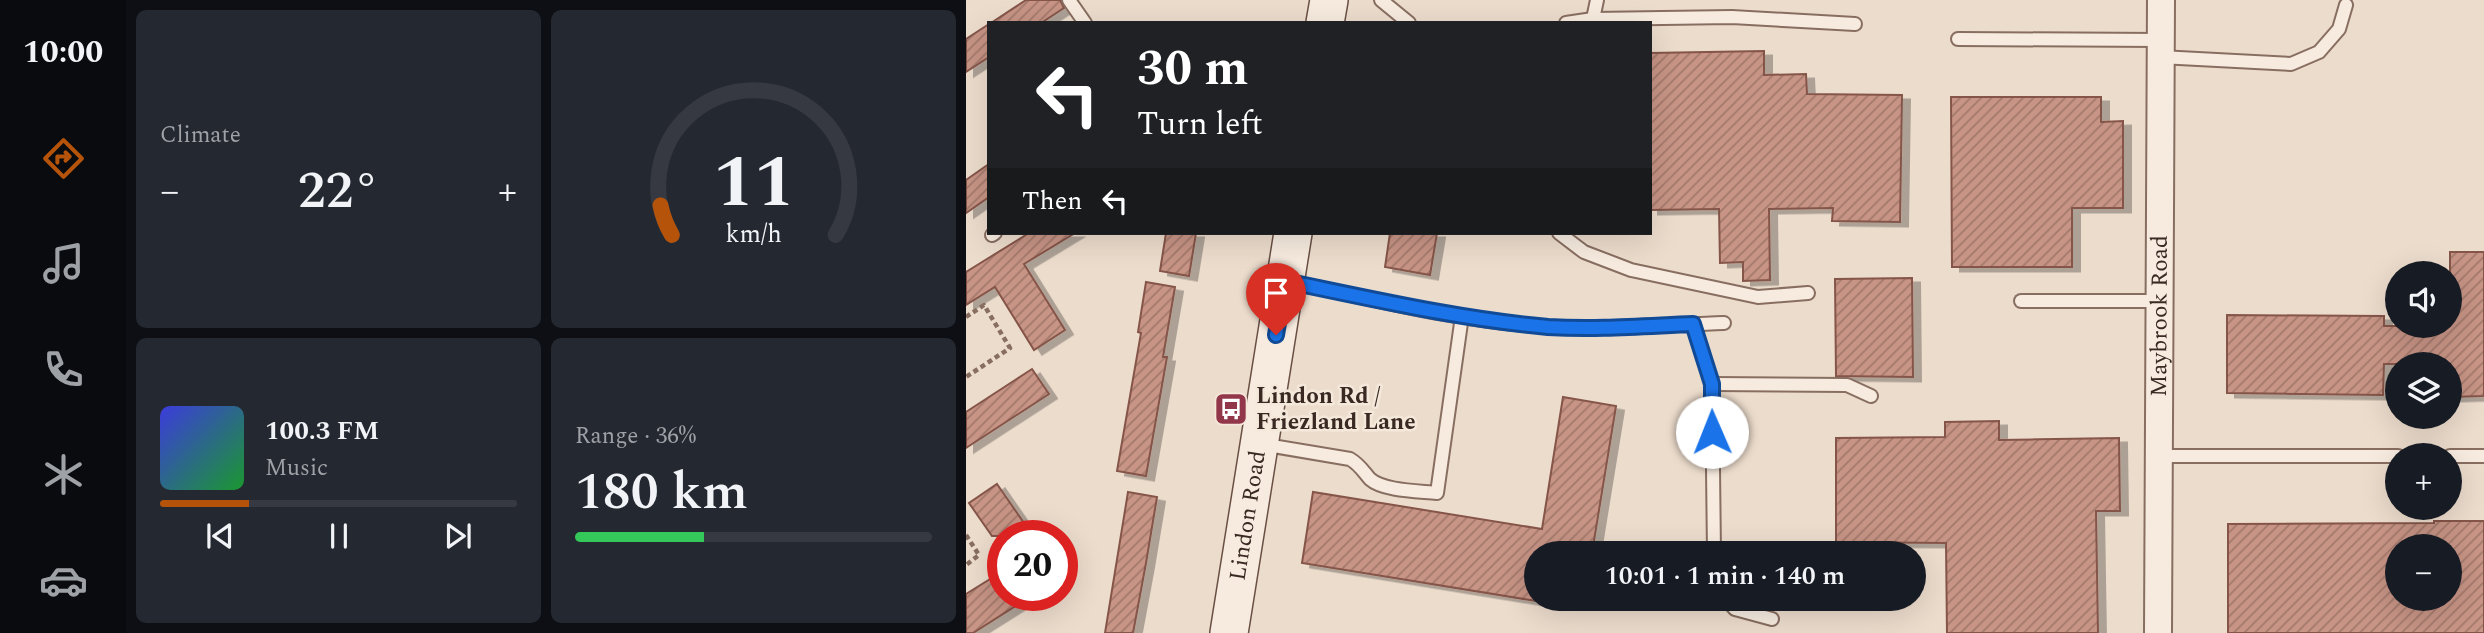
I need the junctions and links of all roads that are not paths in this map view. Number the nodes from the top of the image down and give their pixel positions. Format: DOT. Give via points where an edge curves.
graph roads {
  1 [pos="1069,0"];
  2 [pos="1329,0"];
  3 [pos="1381,0"];
  4 [pos="1598,0"];
  5 [pos="2161,0"];
  6 [pos="2346,5"];
  7 [pos="1593,19"];
  8 [pos="1084,21"];
  9 [pos="1325,21"];
  10 [pos="1407,21"];
  11 [pos="1580,21"];
  12 [pos="1855,24"];
  13 [pos="1958,39"];
  14 [pos="2160,49"];
  15 [pos="1293,235"];
  16 [pos="1562,235"];
  17 [pos="1285,281"];
  18 [pos="1808,293"];
  19 [pos="2021,301"];
  20 [pos="2159,301"];
  21 [pos="1462,316"];
  22 [pos="1724,323"];
  23 [pos="1693,324"];
  24 [pos="1712,384"];
  25 [pos="1871,396"];
  26 [pos="1258,444"];
  27 [pos="2159,456"];
  28 [pos="2385,456"];
  29 [pos="2462,456"];
  30 [pos="2484,457"];
  31 [pos="1714,541"];
  32 [pos="1742,611"];
  33 [pos="1772,619"];
  34 [pos="1230,633"];
  35 [pos="2158,633"];
  1 -- 8 [label="lane"];
  2 -- 9 [label="main road"];
  3 -- 10 [label="lane"];
  4 -- 7 [label="lane"];
  5 -- 14 [label="street, Maybrook Road"];
  6 -- 14 [label="lane" via="2339,29 2319,52 2291,64"];
  7 -- 11 [label="lane"];
  7 -- 12 [label="lane" via="1732,17"];
  13 -- 14 [label="lane"];
  14 -- 20 [label="street, Maybrook Road"];
  15 -- 17 [label="main road, Lindon Road"];
  16 -- 18 [label="lane" via="1584,252 1631,270 1758,297"];
  17 -- 21 [label="lane"];
  17 -- 26 [label="main road, Lindon Road"];
  19 -- 20 [label="lane"];
  20 -- 27 [label="street, Maybrook Road"];
  21 -- 23 [label="lane" via="1551,327"];
  21 -- 26 [label="lane" via="1437,493 1372,481 1350,459"];
  22 -- 23 [label="lane"];
  23 -- 24 [label="lane"];
  24 -- 25 [label="lane" via="1847,385"];
  24 -- 31 [label="lane"];
  26 -- 34 [label="main road, Lindon Road"];
  27 -- 28 [label="lane"];
  27 -- 35 [label="street, Maybrook Road"];
  29 -- 30 [label="lane"];
  32 -- 33 [label="lane"];
}
